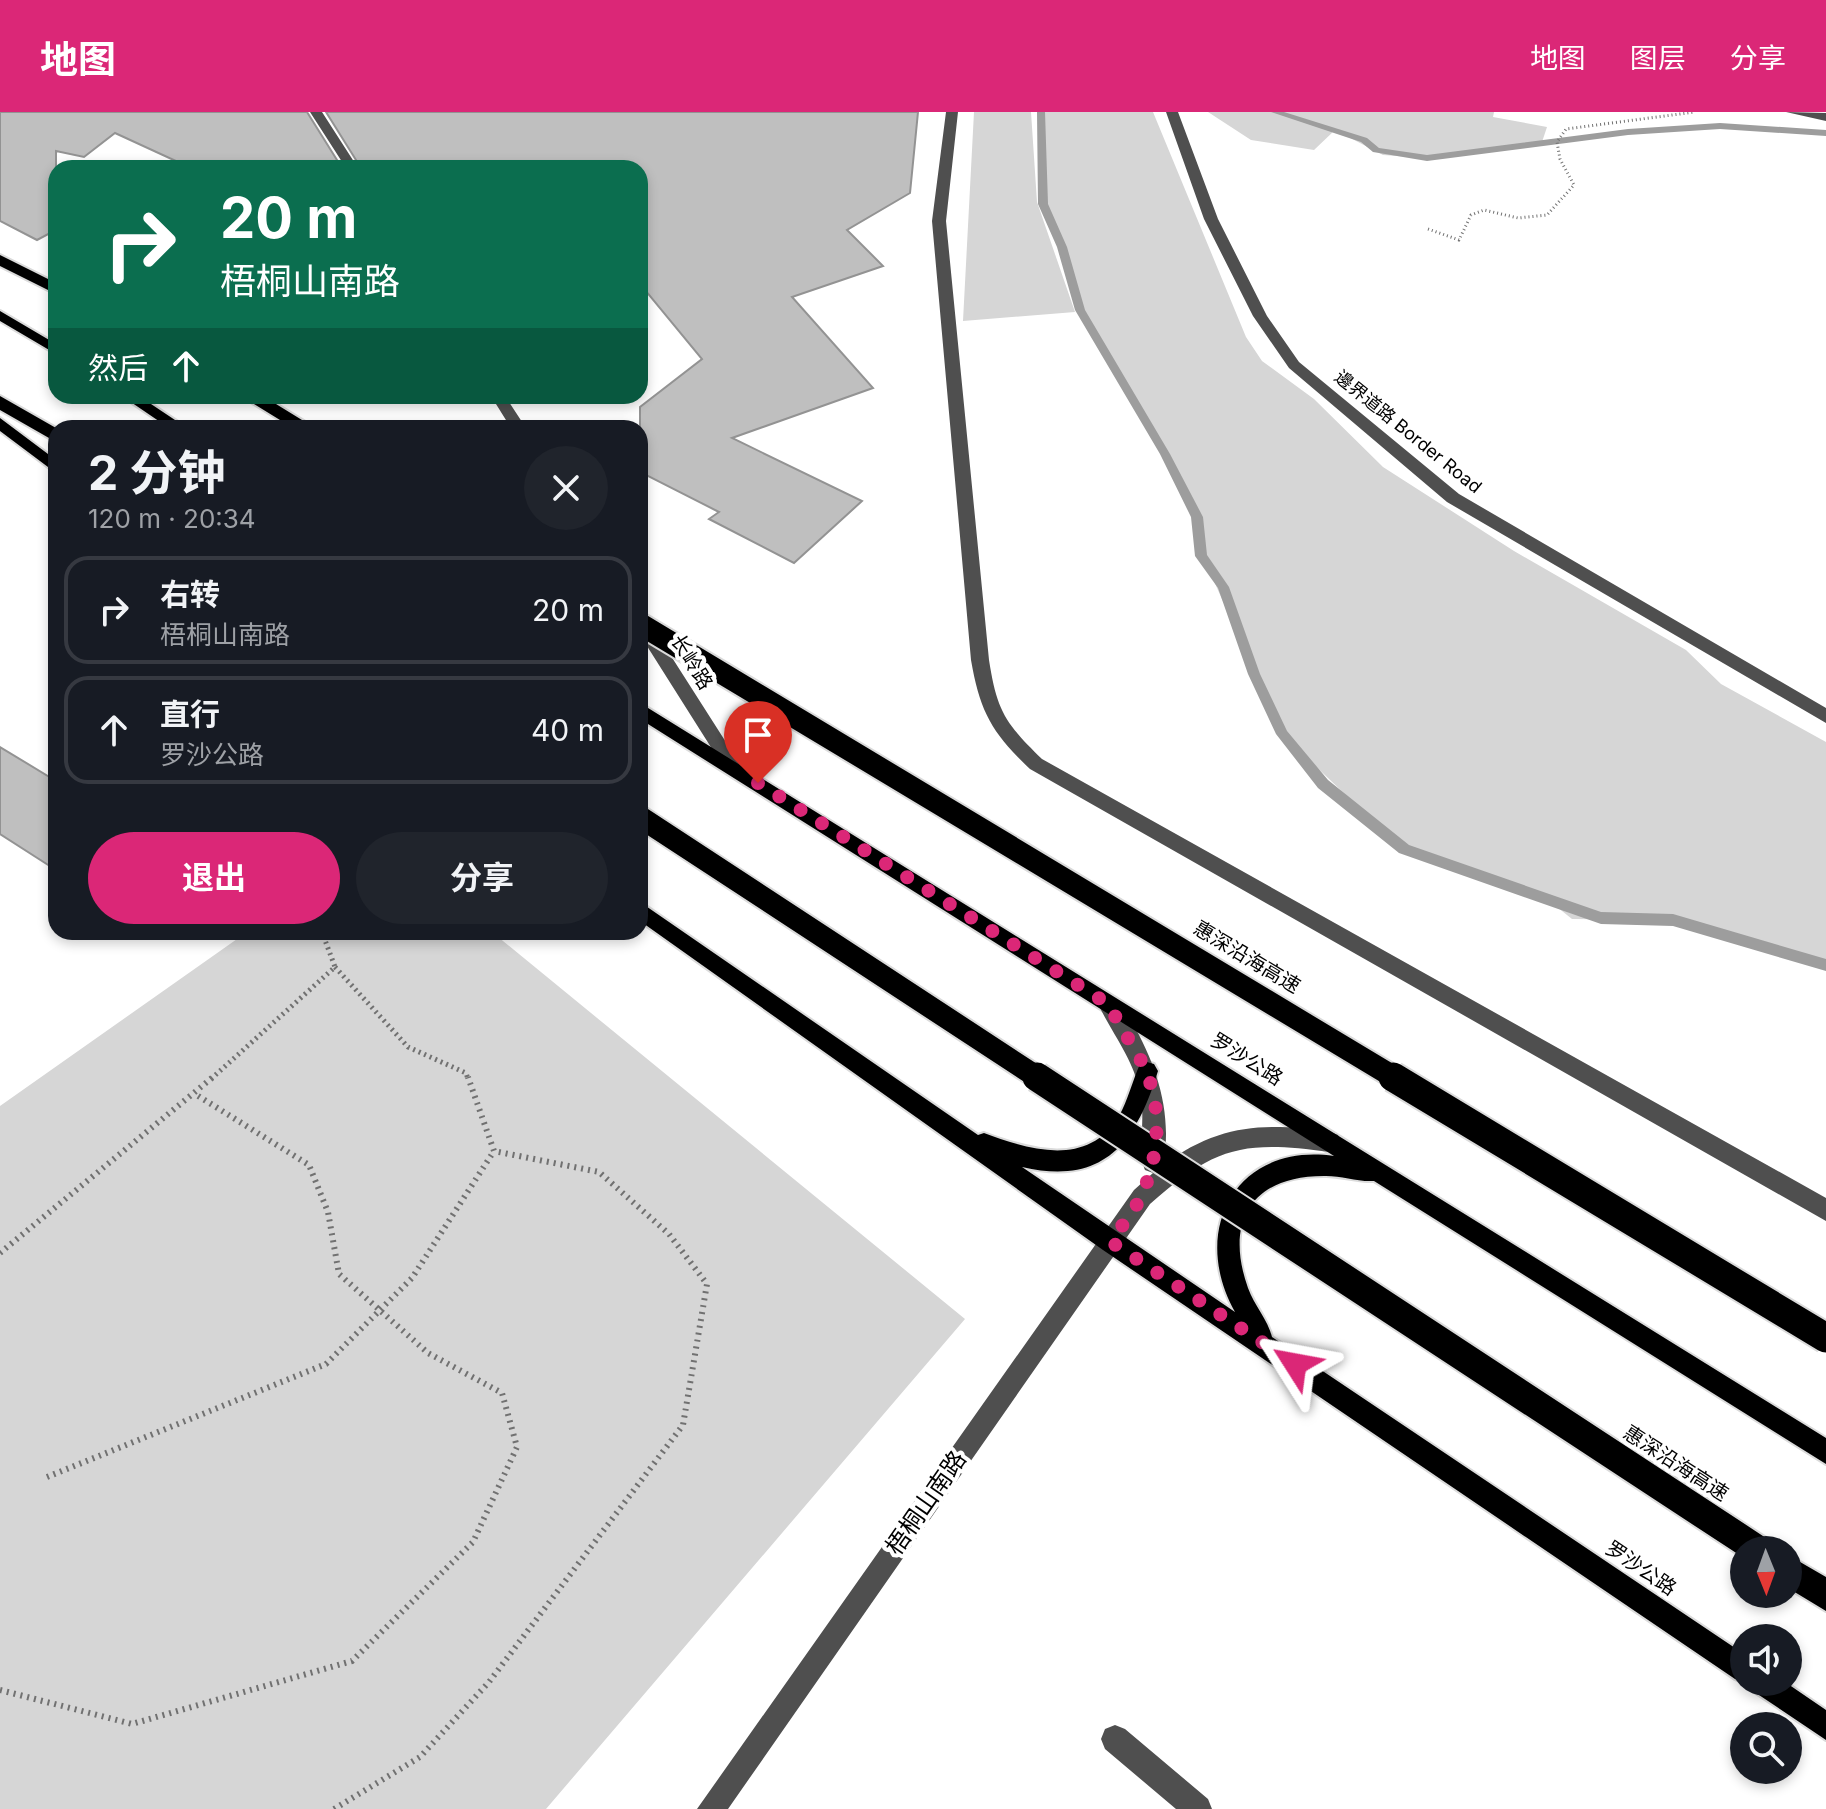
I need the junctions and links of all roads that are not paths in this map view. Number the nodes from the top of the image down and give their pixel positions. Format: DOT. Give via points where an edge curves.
graph roads {
  1 [pos="316,112"];
  2 [pos="952,112"];
  3 [pos="1172,112"];
  4 [pos="1792,112"];
  5 [pos="1826,117"];
  6 [pos="347,160"];
  7 [pos="0,260"];
  8 [pos="48,285"];
  9 [pos="0,315"];
  10 [pos="48,345"];
  11 [pos="0,402"];
  12 [pos="142,404"];
  13 [pos="264,404"];
  14 [pos="167,420"];
  15 [pos="292,420"];
  16 [pos="0,423"];
  17 [pos="48,431"];
  18 [pos="48,462"];
  19 [pos="648,627"];
  20 [pos="648,635"];
  21 [pos="648,715"];
  22 [pos="1826,716"];
  23 [pos="732,766"];
  24 [pos="648,822"];
  25 [pos="648,916"];
  26 [pos="1108,1004"];
  27 [pos="1147,1071"];
  28 [pos="951,1128"];
  29 [pos="1335,1143"];
  30 [pos="1391,1177"];
  31 [pos="1142,1197"];
  32 [pos="1826,1210"];
  33 [pos="1111,1242"];
  34 [pos="1826,1338"];
  35 [pos="1268,1346"];
  36 [pos="1826,1452"];
  37 [pos="1737,1536"];
  38 [pos="1802,1579"];
  39 [pos="1826,1595"];
  40 [pos="1730,1660"];
  41 [pos="1782,1696"];
  42 [pos="1826,1726"];
  43 [pos="1115,1739"];
  44 [pos="711,1809"];
  45 [pos="1198,1809"];
  1 -- 6 [label="street"];
  2 -- 32 [label="street" via="939,221 980,660 987,705 1001,731 1036,764"];
  3 -- 22 [label="street, 邊界道路 Border Road" via="1211,219 1260,316 1294,365 1453,498"];
  4 -- 5 [label="street"];
  7 -- 8 [label="highway"];
  9 -- 10 [label="main road"];
  11 -- 17 [label="highway"];
  12 -- 14 [label="main road"];
  13 -- 15 [label="highway"];
  16 -- 18 [label="main road"];
  19 -- 34 [label="highway, 惠深沿海高速, bridge"];
  20 -- 23 [label="street, 长岭路"];
  21 -- 23 [label="main road, 罗沙公路"];
  23 -- 26 [label="main road, 罗沙公路"];
  24 -- 37 [label="highway, 惠深沿海高速, bridge"];
  25 -- 28 [label="main road, 罗沙公路"];
  26 -- 27 [label="street, 梧桐山南路"];
  26 -- 29 [label="main road, 罗沙公路"];
  27 -- 28 [label="main road" via="1126,1130 1105,1150 1069,1162 993,1147"];
  27 -- 31 [label="street, 梧桐山南路" via="1157,1128"];
  28 -- 33 [label="main road, 罗沙公路"];
  29 -- 30 [label="main road, 罗沙公路"];
  29 -- 31 [label="street, 梧桐山南路" via="1259,1134 1227,1140 1195,1153"];
  30 -- 35 [label="main road" via="1353,1168 1286,1169 1241,1195 1227,1221 1224,1250 1231,1284"];
  30 -- 36 [label="main road, 罗沙公路"];
  31 -- 33 [label="street, 梧桐山南路"];
  33 -- 35 [label="main road, 罗沙公路"];
  33 -- 44 [label="street, 梧桐山南路"];
  35 -- 40 [label="main road, 罗沙公路"];
  38 -- 39 [label="highway"];
  41 -- 42 [label="main road"];
  43 -- 45 [label="street"];
}
